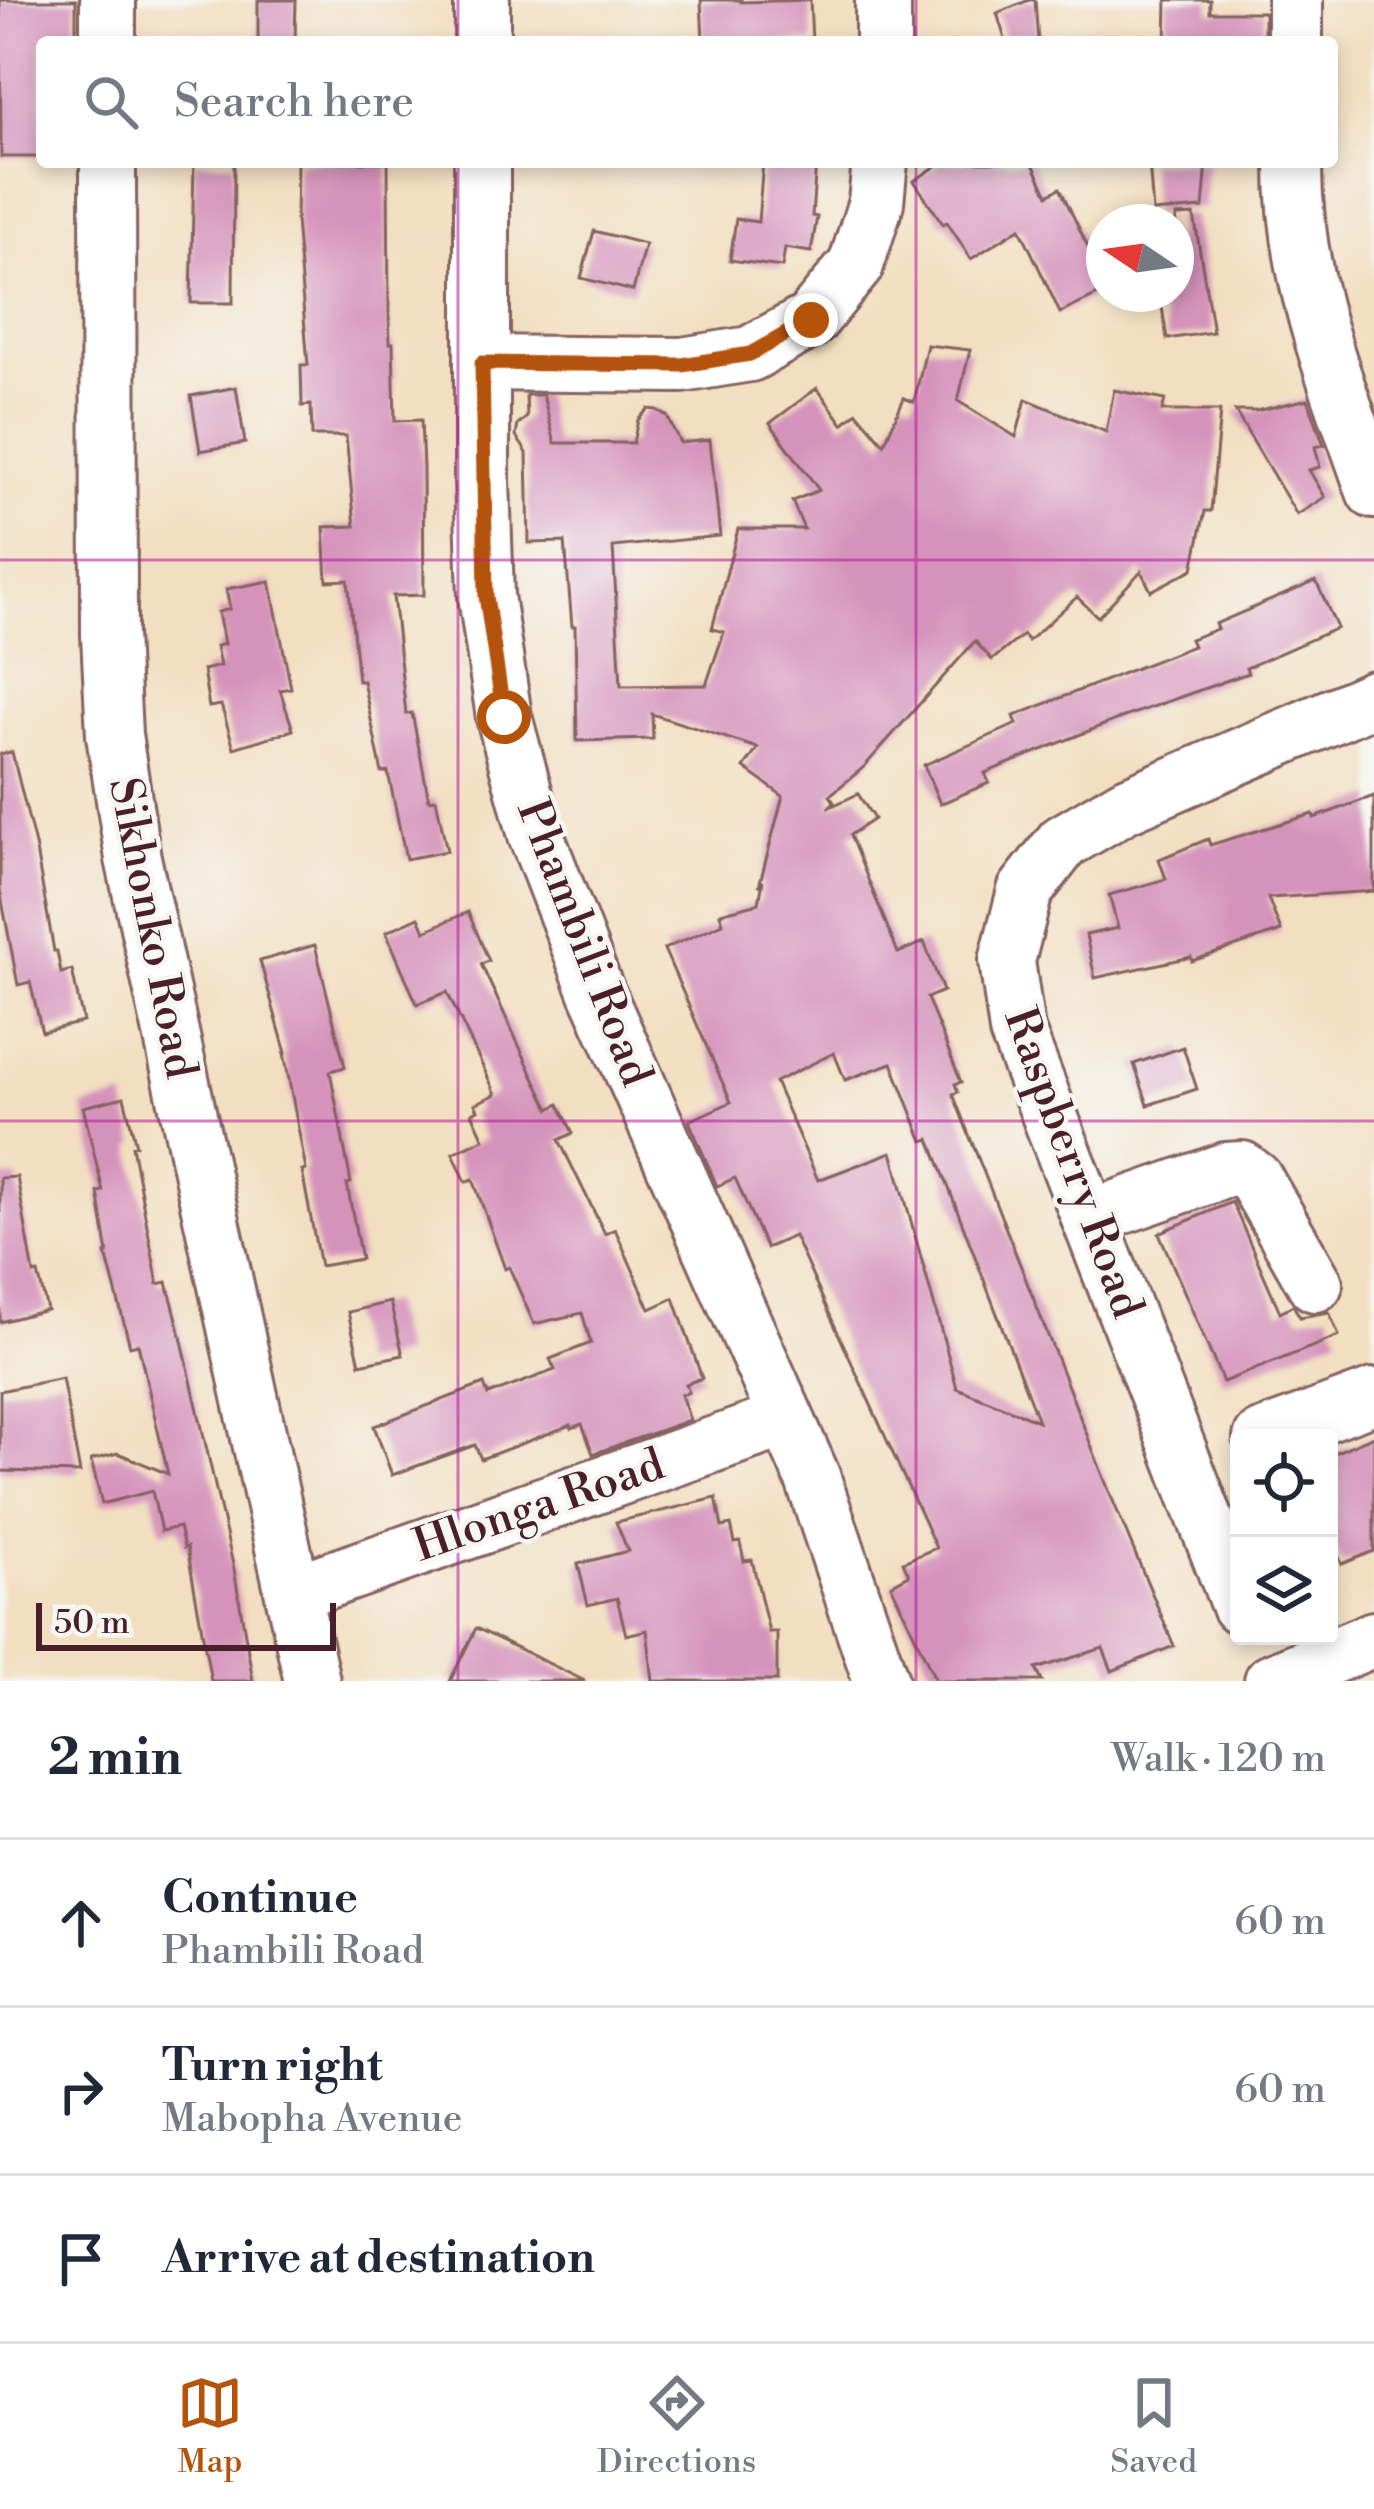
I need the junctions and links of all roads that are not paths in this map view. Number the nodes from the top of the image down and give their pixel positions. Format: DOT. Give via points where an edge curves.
graph roads {
  1 [pos="108,0"];
  2 [pos="482,0"];
  3 [pos="883,0"];
  4 [pos="1295,0"];
  5 [pos="108,36"];
  6 [pos="482,36"];
  7 [pos="883,36"];
  8 [pos="1295,36"];
  9 [pos="108,168"];
  10 [pos="482,168"];
  11 [pos="879,168"];
  12 [pos="1294,168"];
  13 [pos="482,363"];
  14 [pos="1374,490"];
  15 [pos="1374,698"];
  16 [pos="1089,1218"];
  17 [pos="1315,1284"];
  18 [pos="1374,1396"];
  19 [pos="786,1419"];
  20 [pos="1286,1429"];
  21 [pos="1230,1450"];
  22 [pos="1185,1467"];
  23 [pos="1230,1583"];
  24 [pos="293,1593"];
  25 [pos="1374,1639"];
  26 [pos="1254,1645"];
  27 [pos="312,1681"];
  28 [pos="881,1681"];
  29 [pos="1270,1681"];
  1 -- 5 [label="street"];
  2 -- 6 [label="street"];
  3 -- 7 [label="street"];
  4 -- 8 [label="street"];
  9 -- 24 [label="street, Sikhonko Road" via="114,735 133,858"];
  10 -- 13 [label="street, Phambili Road"];
  11 -- 13 [label="street" via="856,265 811,320 750,354 682,365"];
  12 -- 14 [label="street" via="1301,261"];
  13 -- 19 [label="street, Phambili Road" via="486,596 504,717 536,836"];
  15 -- 16 [label="street, Raspberry Road" via="1124,806 1063,842 1025,890 1007,961 1017,1031"];
  16 -- 17 [label="street" via="1242,1169 1256,1179"];
  16 -- 22 [label="street, Raspberry Road"];
  18 -- 20 [label="street"];
  19 -- 24 [label="street, Hlonga Road"];
  19 -- 28 [label="street, Phambili Road"];
  21 -- 22 [label="street"];
  22 -- 23 [label="street, Raspberry Road"];
  24 -- 27 [label="street, Sikhonko Road"];
  25 -- 29 [label="street"];
  26 -- 29 [label="street"];
}
